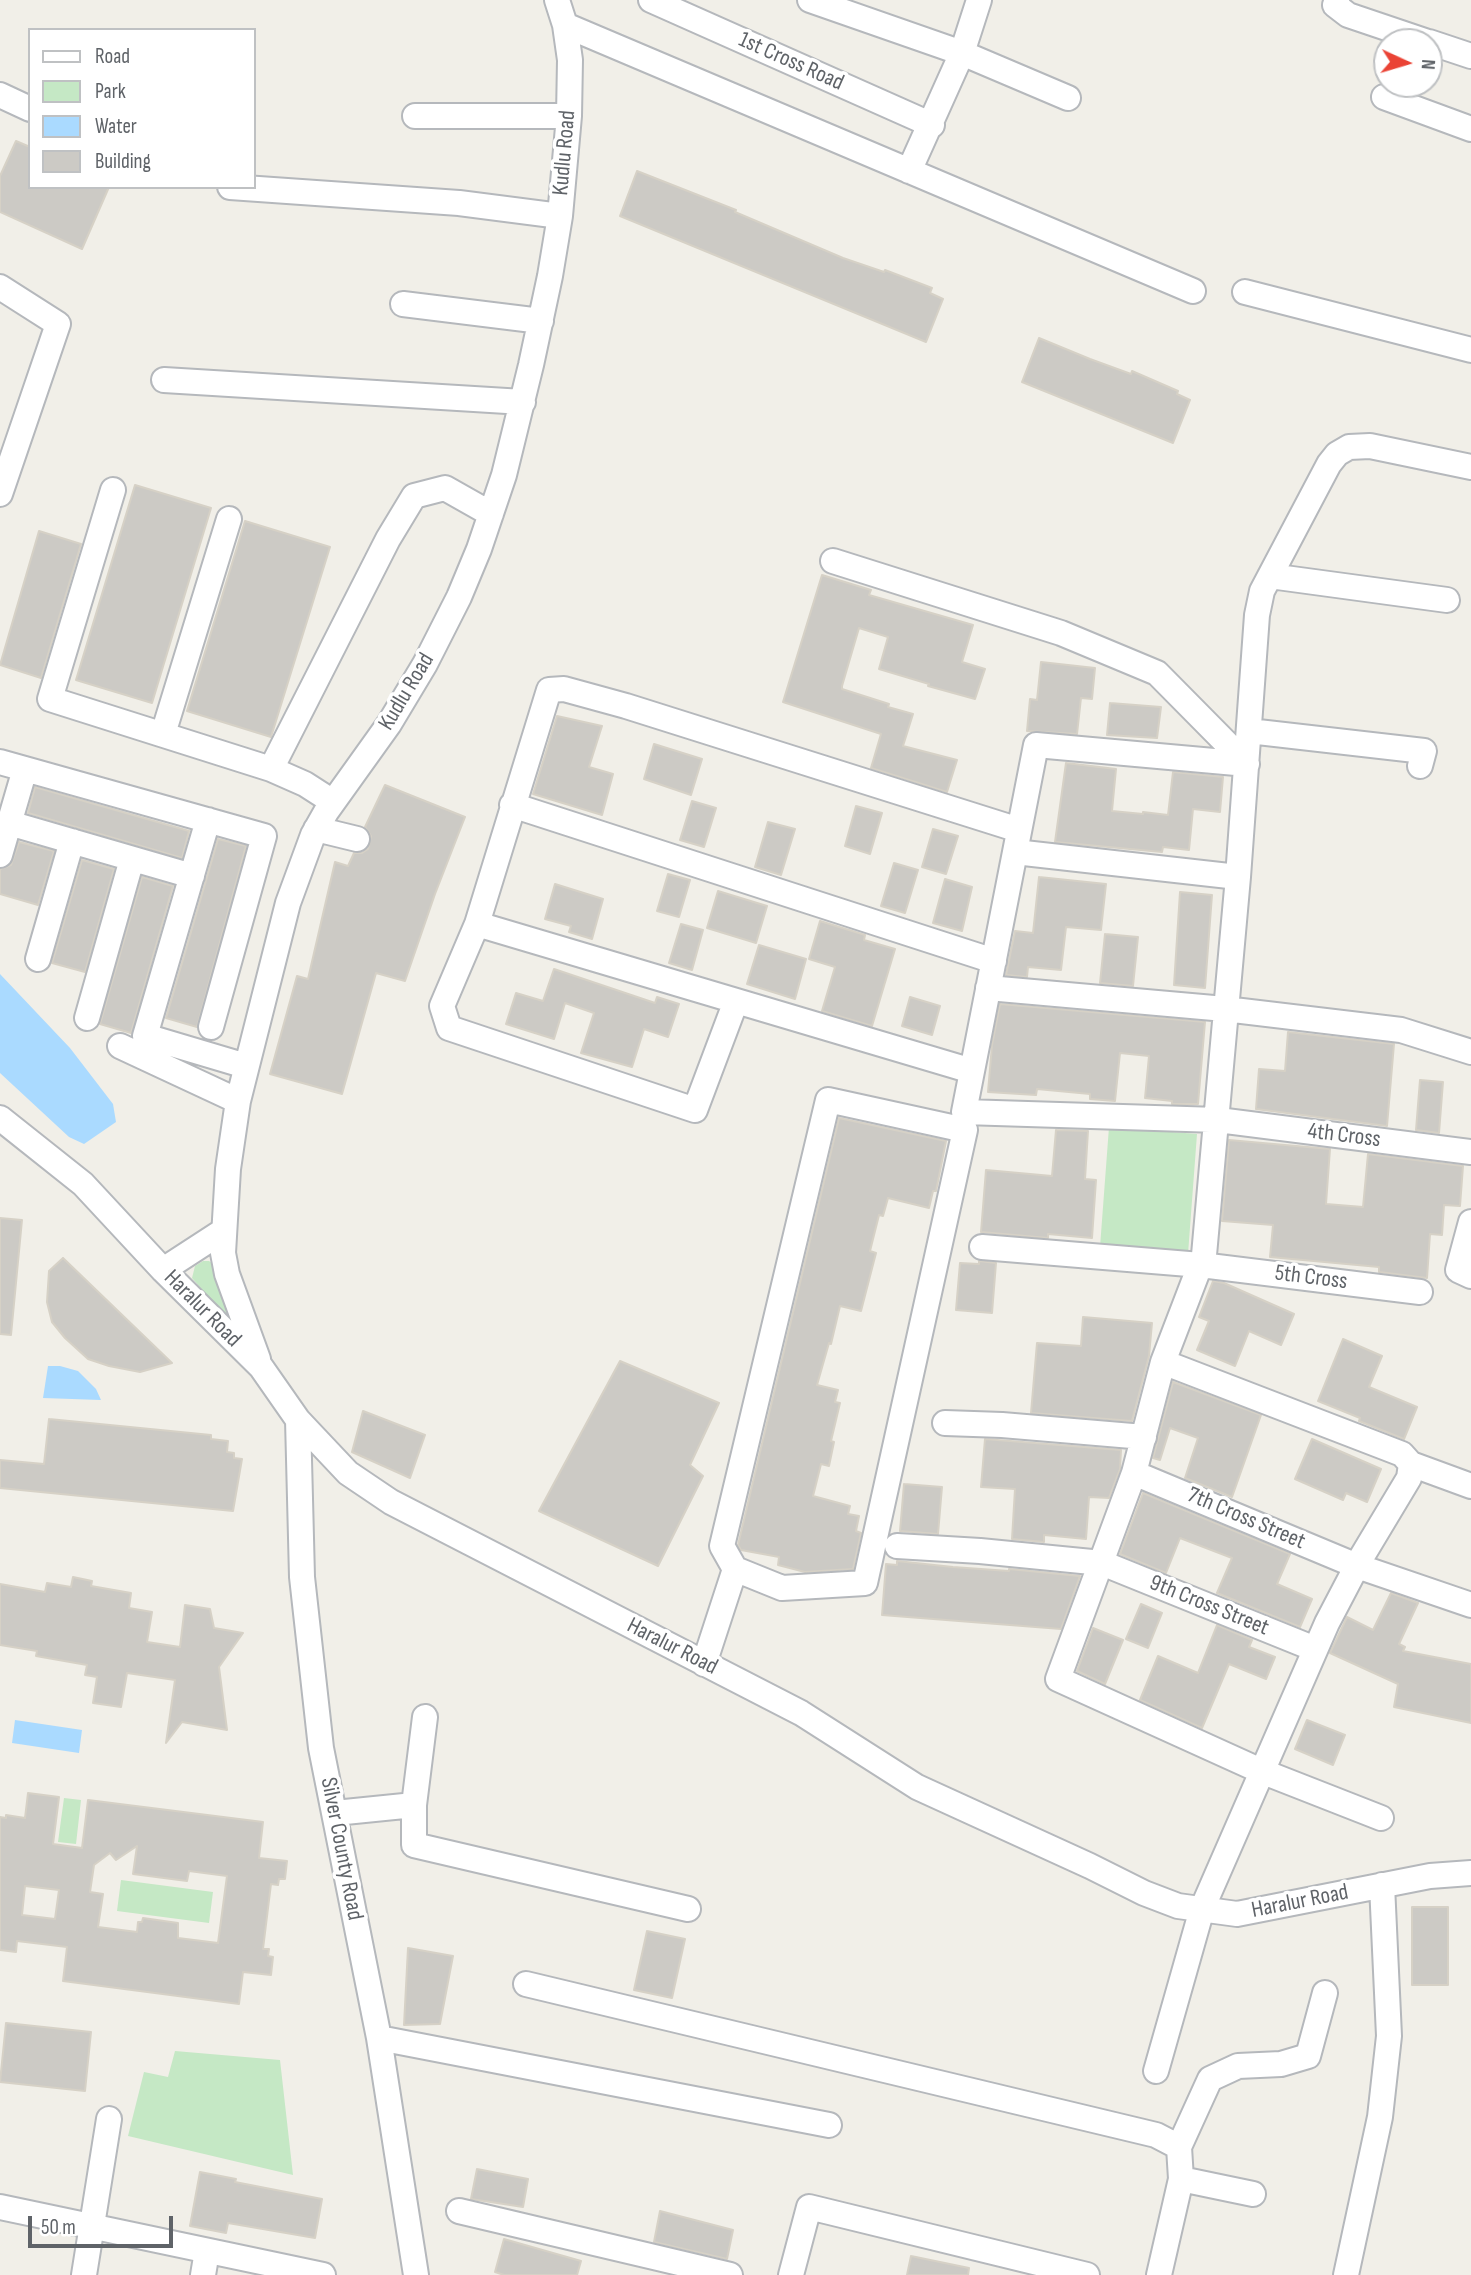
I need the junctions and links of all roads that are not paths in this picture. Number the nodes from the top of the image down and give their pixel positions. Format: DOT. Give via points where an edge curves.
graph roads {
  1 [pos="557,0"];
  2 [pos="651,0"];
  3 [pos="810,0"];
  4 [pos="979,0"];
  5 [pos="1337,0"];
  6 [pos="565,25"];
  7 [pos="1387,28"];
  8 [pos="1443,47"];
  9 [pos="962,53"];
  10 [pos="1471,57"];
  11 [pos="0,95"];
  12 [pos="1068,98"];
  13 [pos="1387,98"];
  14 [pos="28,108"];
  15 [pos="415,116"];
  16 [pos="569,116"];
  17 [pos="932,125"];
  18 [pos="1471,129"];
  19 [pos="909,171"];
  20 [pos="256,189"];
  21 [pos="559,216"];
  22 [pos="0,287"];
  23 [pos="1193,291"];
  24 [pos="1245,292"];
  25 [pos="403,304"];
  26 [pos="541,321"];
  27 [pos="1471,350"];
  28 [pos="164,380"];
  29 [pos="523,402"];
  30 [pos="1471,467"];
  31 [pos="113,489"];
  32 [pos="0,494"];
  33 [pos="491,514"];
  34 [pos="229,519"];
  35 [pos="833,561"];
  36 [pos="1270,576"];
  37 [pos="1447,600"];
  38 [pos="1249,731"];
  39 [pos="163,734"];
  40 [pos="0,762"];
  41 [pos="1247,764"];
  42 [pos="1420,766"];
  43 [pos="25,769"];
  44 [pos="271,769"];
  45 [pos="333,802"];
  46 [pos="512,805"];
  47 [pos="208,820"];
  48 [pos="9,823"];
  49 [pos="316,830"];
  50 [pos="357,839"];
  51 [pos="72,841"];
  52 [pos="1017,841"];
  53 [pos="0,855"];
  54 [pos="132,859"];
  55 [pos="192,876"];
  56 [pos="1238,877"];
  57 [pos="477,924"];
  58 [pos="38,959"];
  59 [pos="993,961"];
  60 [pos="988,988"];
  61 [pos="736,1001"];
  62 [pos="1225,1009"];
  63 [pos="87,1018"];
  64 [pos="211,1027"];
  65 [pos="120,1046"];
  66 [pos="1471,1052"];
  67 [pos="246,1066"];
  68 [pos="972,1071"];
  69 [pos="238,1101"];
  70 [pos="0,1118"];
  71 [pos="1217,1120"];
  72 [pos="1471,1152"];
  73 [pos="1471,1222"];
  74 [pos="223,1231"];
  75 [pos="982,1247"];
  76 [pos="1201,1265"];
  77 [pos="163,1270"];
  78 [pos="1471,1276"];
  79 [pos="1420,1292"];
  80 [pos="1163,1362"];
  81 [pos="261,1367"];
  82 [pos="298,1420"];
  83 [pos="945,1423"];
  84 [pos="1144,1437"];
  85 [pos="1411,1464"];
  86 [pos="1134,1473"];
  87 [pos="1471,1486"];
  88 [pos="897,1546"];
  89 [pos="1102,1563"];
  90 [pos="1357,1566"];
  91 [pos="735,1569"];
  92 [pos="1471,1605"];
  93 [pos="1315,1649"];
  94 [pos="704,1664"];
  95 [pos="425,1717"];
  96 [pos="1261,1771"];
  97 [pos="414,1805"];
  98 [pos="335,1813"];
  99 [pos="1381,1818"];
  100 [pos="1471,1873"];
  101 [pos="1382,1885"];
  102 [pos="688,1909"];
  103 [pos="1202,1909"];
  104 [pos="526,1984"];
  105 [pos="1325,1993"];
  106 [pos="379,2038"];
  107 [pos="1156,2071"];
  108 [pos="109,2119"];
  109 [pos="828,2125"];
  110 [pos="1179,2147"];
  111 [pos="1181,2179"];
  112 [pos="1253,2194"];
  113 [pos="0,2207"];
  114 [pos="459,2211"];
  115 [pos="92,2226"];
  116 [pos="207,2250"];
  117 [pos="1011,2266"];
  118 [pos="84,2275"];
  119 [pos="203,2275"];
  120 [pos="323,2275"];
  121 [pos="416,2275"];
  122 [pos="730,2275"];
  123 [pos="791,2275"];
  124 [pos="1087,2275"];
  125 [pos="1159,2275"];
  126 [pos="1346,2275"];
  1 -- 6 [label="street, Kudlu Road"];
  2 -- 17 [label="street, 1st Cross Road"];
  3 -- 9 [label="street"];
  4 -- 9 [label="street"];
  5 -- 7 [label="street" via="1335,5 1348,15"];
  6 -- 16 [label="street, Kudlu Road"];
  6 -- 19 [label="street"];
  8 -- 10 [label="street"];
  9 -- 12 [label="street"];
  9 -- 17 [label="street"];
  11 -- 14 [label="street"];
  13 -- 18 [label="street"];
  15 -- 16 [label="street"];
  16 -- 21 [label="street, Kudlu Road"];
  17 -- 19 [label="street"];
  19 -- 23 [label="street"];
  20 -- 21 [label="street"];
  21 -- 26 [label="street, Kudlu Road"];
  22 -- 32 [label="street" via="58,324"];
  24 -- 27 [label="street"];
  25 -- 26 [label="street"];
  26 -- 29 [label="street, Kudlu Road"];
  28 -- 29 [label="street"];
  29 -- 33 [label="street, Kudlu Road"];
  30 -- 36 [label="street" via="1370,446 1349,447 1329,464"];
  31 -- 39 [label="street" via="50,699"];
  33 -- 44 [label="street" via="445,488 414,496"];
  33 -- 45 [label="street, Kudlu Road" via="452,613 425,664"];
  34 -- 39 [label="street"];
  35 -- 41 [label="street" via="1061,633 1157,673"];
  36 -- 37 [label="street"];
  36 -- 38 [label="street" via="1257,615"];
  38 -- 41 [label="street"];
  38 -- 42 [label="street" via="1424,751"];
  39 -- 44 [label="street"];
  40 -- 43 [label="street"];
  41 -- 52 [label="street" via="1036,745"];
  41 -- 56 [label="street"];
  43 -- 47 [label="street"];
  43 -- 48 [label="street"];
  44 -- 45 [label="street"];
  45 -- 49 [label="street, Kudlu Road"];
  46 -- 52 [label="street" via="549,690 564,689 626,706"];
  46 -- 57 [label="street"];
  46 -- 59 [label="street"];
  47 -- 55 [label="street"];
  47 -- 64 [label="street" via="264,836"];
  48 -- 51 [label="street"];
  48 -- 53 [label="street"];
  49 -- 50 [label="street"];
  49 -- 67 [label="street, Kudlu Road" via="288,903"];
  51 -- 54 [label="street"];
  51 -- 58 [label="street"];
  52 -- 56 [label="street"];
  52 -- 59 [label="street"];
  54 -- 55 [label="street"];
  54 -- 63 [label="street"];
  55 -- 67 [label="street" via="145,1036"];
  56 -- 62 [label="street"];
  57 -- 61 [label="street"];
  57 -- 61 [label="street" via="442,1006 449,1028 695,1110"];
  59 -- 60 [label="street"];
  60 -- 62 [label="street"];
  60 -- 68 [label="street"];
  61 -- 68 [label="street"];
  62 -- 66 [label="street" via="1401,1030"];
  62 -- 71 [label="street"];
  65 -- 69 [label="street"];
  67 -- 69 [label="street, Kudlu Road"];
  68 -- 71 [label="street, 4th Cross" via="964,1112"];
  69 -- 74 [label="street, Kudlu Road"];
  70 -- 77 [label="street, Haralur Road" via="83,1184"];
  71 -- 72 [label="street, 4th Cross"];
  71 -- 76 [label="street"];
  73 -- 78 [label="street" via="1458,1270"];
  74 -- 77 [label="street"];
  74 -- 81 [label="street, Kudlu Road" via="227,1274"];
  75 -- 76 [label="street, 5th Cross"];
  76 -- 79 [label="street, 5th Cross"];
  76 -- 80 [label="street"];
  77 -- 81 [label="street, Haralur Road"];
  80 -- 84 [label="street"];
  80 -- 85 [label="street" via="1402,1454"];
  81 -- 82 [label="street, Haralur Road"];
  82 -- 94 [label="street, Haralur Road" via="348,1473 391,1502"];
  82 -- 98 [label="street, Silver County Road" via="303,1589 321,1748"];
  83 -- 84 [label="street"];
  84 -- 86 [label="street"];
  85 -- 87 [label="street"];
  85 -- 90 [label="street" via="1409,1478"];
  86 -- 89 [label="street"];
  86 -- 90 [label="street, 7th Cross Street"];
  88 -- 89 [label="street, 9th Cross Street"];
  89 -- 93 [label="street, 9th Cross Street"];
  89 -- 96 [label="street" via="1058,1679"];
  90 -- 92 [label="street, 7th Cross Street"];
  90 -- 93 [label="street"];
  91 -- 91 [label="street" via="782,1588 865,1583 965,1130 828,1100 722,1546"];
  91 -- 94 [label="street"];
  93 -- 96 [label="street"];
  94 -- 103 [label="street, Haralur Road" via="801,1713 917,1787 1144,1893"];
  95 -- 97 [label="street"];
  96 -- 99 [label="street"];
  96 -- 103 [label="street"];
  97 -- 98 [label="street"];
  97 -- 102 [label="street" via="414,1845"];
  98 -- 106 [label="street, Silver County Road"];
  100 -- 101 [label="street, Haralur Road"];
  101 -- 103 [label="street, Haralur Road" via="1237,1914"];
  101 -- 126 [label="street" via="1389,2036 1380,2117"];
  103 -- 107 [label="street"];
  104 -- 110 [label="street" via="1156,2135"];
  105 -- 110 [label="street" via="1308,2056 1281,2064 1238,2066 1210,2079"];
  106 -- 109 [label="street"];
  106 -- 121 [label="street, Silver County Road"];
  108 -- 115 [label="street"];
  110 -- 111 [label="street"];
  111 -- 112 [label="street"];
  111 -- 125 [label="street"];
  113 -- 115 [label="street"];
  114 -- 122 [label="street"];
  115 -- 116 [label="street"];
  115 -- 118 [label="street"];
  116 -- 119 [label="street"];
  116 -- 120 [label="street"];
  117 -- 123 [label="street" via="809,2207"];
  117 -- 124 [label="street"];
}
